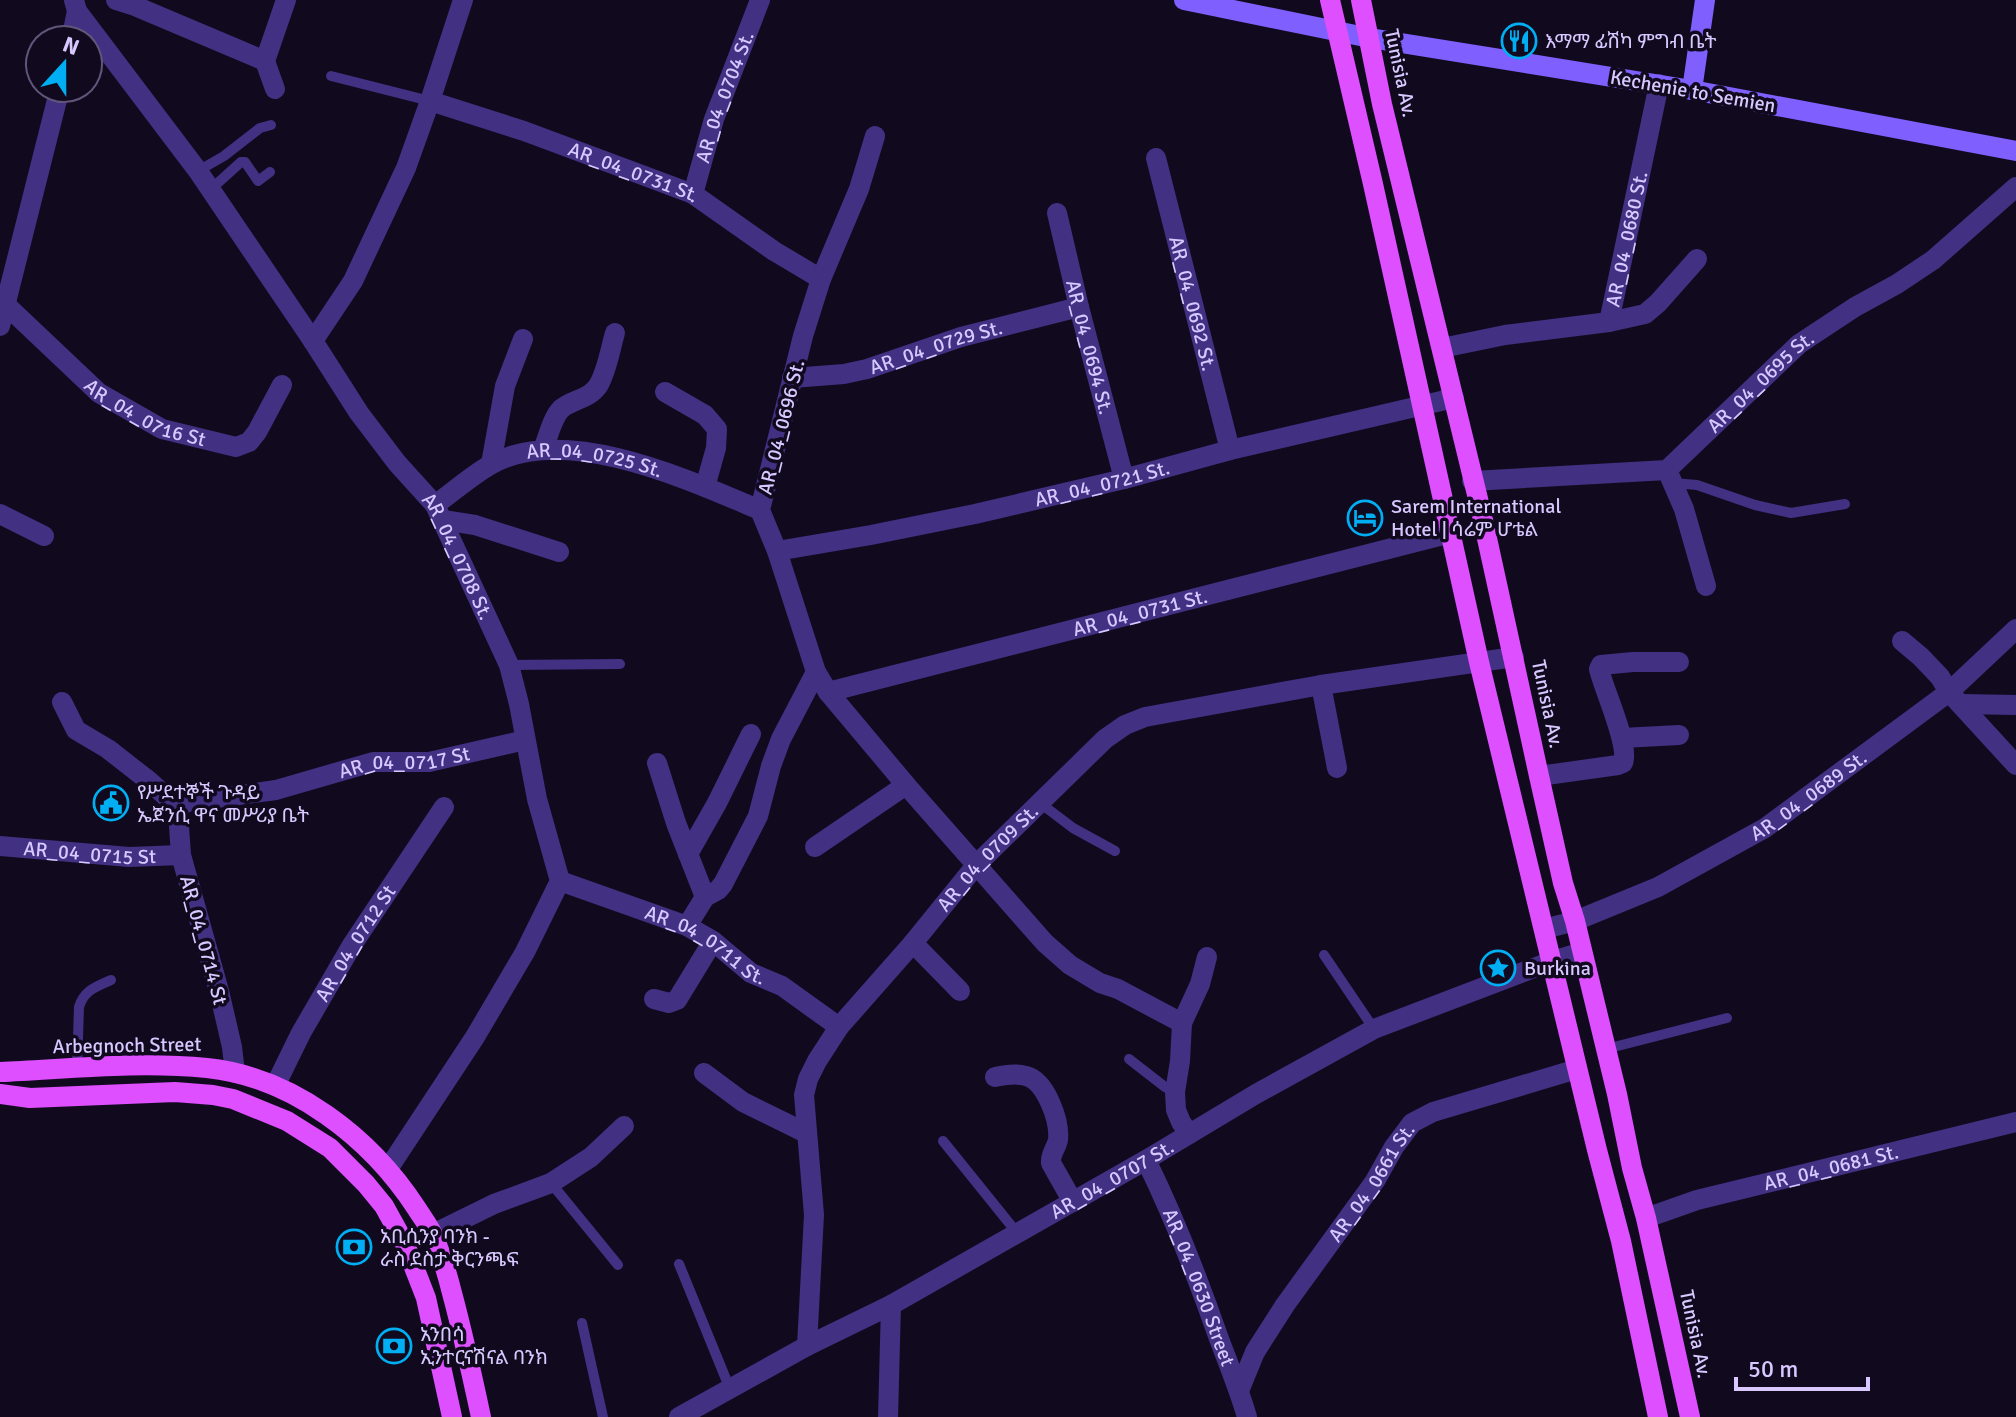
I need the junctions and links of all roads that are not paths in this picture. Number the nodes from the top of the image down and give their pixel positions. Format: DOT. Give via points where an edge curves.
graph roads {
  1 [pos="116,0"];
  2 [pos="286,0"];
  3 [pos="463,0"];
  4 [pos="760,0"];
  5 [pos="1184,0"];
  6 [pos="1330,0"];
  7 [pos="1361,0"];
  8 [pos="1705,0"];
  9 [pos="76,6"];
  10 [pos="1337,31"];
  11 [pos="1370,38"];
  12 [pos="265,61"];
  13 [pos="331,76"];
  14 [pos="1659,84"];
  15 [pos="275,89"];
  16 [pos="1692,90"];
  17 [pos="430,101"];
  18 [pos="56,104"];
  19 [pos="271,125"];
  20 [pos="875,136"];
  21 [pos="2016,151"];
  22 [pos="1156,158"];
  23 [pos="198,171"];
  24 [pos="270,172"];
  25 [pos="2016,187"];
  26 [pos="210,190"];
  27 [pos="693,194"];
  28 [pos="1057,213"];
  29 [pos="1697,259"];
  30 [pos="821,279"];
  31 [pos="5,304"];
  32 [pos="1079,307"];
  33 [pos="1609,322"];
  34 [pos="0,326"];
  35 [pos="615,333"];
  36 [pos="523,339"];
  37 [pos="313,341"];
  38 [pos="1442,348"];
  39 [pos="792,378"];
  40 [pos="282,385"];
  41 [pos="665,392"];
  42 [pos="1454,398"];
  43 [pos="1423,404"];
  44 [pos="543,449"];
  45 [pos="1230,450"];
  46 [pos="491,464"];
  47 [pos="1670,476"];
  48 [pos="1124,479"];
  49 [pos="1472,481"];
  50 [pos="705,487"];
  51 [pos="1845,504"];
  52 [pos="760,510"];
  53 [pos="439,512"];
  54 [pos="0,514"];
  55 [pos="1451,533"];
  56 [pos="44,536"];
  57 [pos="777,551"];
  58 [pos="559,552"];
  59 [pos="1706,586"];
  60 [pos="2016,629"];
  61 [pos="1902,641"];
  62 [pos="1514,657"];
  63 [pos="1479,662"];
  64 [pos="1679,662"];
  65 [pos="620,664"];
  66 [pos="509,665"];
  67 [pos="816,672"];
  68 [pos="1321,685"];
  69 [pos="828,692"];
  70 [pos="1955,698"];
  71 [pos="62,702"];
  72 [pos="2016,705"];
  73 [pos="751,734"];
  74 [pos="1679,735"];
  75 [pos="1622,738"];
  76 [pos="525,740"];
  77 [pos="657,763"];
  78 [pos="2016,765"];
  79 [pos="1337,768"];
  80 [pos="1539,776"];
  81 [pos="906,785"];
  82 [pos="1040,803"];
  83 [pos="184,805"];
  84 [pos="444,807"];
  85 [pos="0,846"];
  86 [pos="815,847"];
  87 [pos="1115,851"];
  88 [pos="688,854"];
  89 [pos="181,855"];
  90 [pos="977,864"];
  91 [pos="560,881"];
  92 [pos="705,897"];
  93 [pos="1575,921"];
  94 [pos="687,926"];
  95 [pos="1544,929"];
  96 [pos="713,941"];
  97 [pos="913,943"];
  98 [pos="1582,952"];
  99 [pos="1324,955"];
  100 [pos="1207,957"];
  101 [pos="1552,961"];
  102 [pos="111,980"];
  103 [pos="960,991"];
  104 [pos="654,999"];
  105 [pos="1727,1018"];
  106 [pos="1182,1023"];
  107 [pos="839,1027"];
  108 [pos="1374,1029"];
  109 [pos="1606,1049"];
  110 [pos="1129,1059"];
  111 [pos="77,1068"];
  112 [pos="1577,1069"];
  113 [pos="0,1072"];
  114 [pos="235,1073"];
  115 [pos="704,1073"];
  116 [pos="995,1077"];
  117 [pos="275,1086"];
  118 [pos="1175,1092"];
  119 [pos="0,1094"];
  120 [pos="2016,1122"];
  121 [pos="624,1126"];
  122 [pos="806,1133"];
  123 [pos="1189,1134"];
  124 [pos="943,1141"];
  125 [pos="1146,1160"];
  126 [pos="388,1169"];
  127 [pos="551,1183"];
  128 [pos="1073,1202"];
  129 [pos="1646,1218"];
  130 [pos="433,1234"];
  131 [pos="1018,1234"];
  132 [pos="679,1264"];
  133 [pos="618,1265"];
  134 [pos="891,1305"];
  135 [pos="582,1323"];
  136 [pos="807,1346"];
  137 [pos="730,1389"];
  138 [pos="1239,1391"];
  139 [pos="452,1417"];
  140 [pos="481,1417"];
  141 [pos="603,1417"];
  142 [pos="679,1417"];
  143 [pos="888,1417"];
  144 [pos="1247,1417"];
  145 [pos="1658,1417"];
  146 [pos="1690,1417"];
  1 -- 12 [label="street"];
  2 -- 12 [label="street"];
  3 -- 17 [label="street"];
  4 -- 27 [label="street, AR_04_0704 St." via="714,119"];
  5 -- 10 [label="main road, Kechenie to Semien"];
  6 -- 10 [label="main road"];
  7 -- 11 [label="main road, Tunisia Av."];
  8 -- 16 [label="main road"];
  9 -- 23 [label="street, AR_04_0708 St."];
  10 -- 11 [label="main road, Kechenie to Semien"];
  10 -- 43 [label="main road"];
  11 -- 14 [label="main road, Kechenie to Semien"];
  11 -- 38 [label="main road, Tunisia Av."];
  12 -- 15 [label="street"];
  13 -- 17 [label="lane"];
  14 -- 16 [label="main road, Kechenie to Semien"];
  14 -- 33 [label="street, AR_04_0680 St."];
  16 -- 21 [label="main road, Kechenie to Semien"];
  17 -- 27 [label="street, AR_04_0731 St."];
  17 -- 37 [label="street" via="406,168 353,281"];
  18 -- 31 [label="street"];
  19 -- 23 [label="lane"];
  20 -- 30 [label="street, AR_04_0696 St."];
  22 -- 45 [label="street, AR_04_0692 St."];
  23 -- 26 [label="street, AR_04_0708 St."];
  24 -- 26 [label="lane" via="258,181 241,162"];
  25 -- 47 [label="street, AR_04_0695 St." via="1933,260 1799,344"];
  26 -- 37 [label="street, AR_04_0708 St."];
  27 -- 30 [label="street, AR_04_0731 St."];
  28 -- 32 [label="street, AR_04_0694 St."];
  29 -- 33 [label="street" via="1645,314"];
  30 -- 39 [label="street, AR_04_0696 St."];
  31 -- 34 [label="street"];
  31 -- 40 [label="street, AR_04_0716 St" via="99,393 162,429 236,447 257,432"];
  32 -- 39 [label="street, AR_04_0729 St." via="961,337 867,369"];
  32 -- 48 [label="street, AR_04_0694 St."];
  33 -- 38 [label="street, AR_04_0680 St."];
  35 -- 44 [label="street" via="598,386 563,408"];
  36 -- 46 [label="street" via="505,386"];
  37 -- 53 [label="street, AR_04_0708 St." via="359,413"];
  38 -- 42 [label="main road, Tunisia Av."];
  39 -- 52 [label="street, AR_04_0696 St."];
  41 -- 50 [label="street" via="705,415 717,429"];
  42 -- 43 [label="street, AR_04_0721 St."];
  42 -- 49 [label="main road, Tunisia Av."];
  43 -- 45 [label="street, AR_04_0721 St."];
  43 -- 55 [label="main road"];
  44 -- 46 [label="street, AR_04_0725 St."];
  44 -- 50 [label="street, AR_04_0725 St." via="587,451"];
  45 -- 48 [label="street, AR_04_0721 St."];
  46 -- 53 [label="street, AR_04_0725 St."];
  47 -- 49 [label="street"];
  47 -- 51 [label="lane" via="1791,513"];
  47 -- 59 [label="street"];
  48 -- 57 [label="street, AR_04_0721 St."];
  49 -- 62 [label="main road, Tunisia Av."];
  50 -- 52 [label="street, AR_04_0725 St."];
  52 -- 57 [label="street, AR_04_0696 St."];
  53 -- 58 [label="street"];
  53 -- 66 [label="street, AR_04_0708 St."];
  54 -- 56 [label="street"];
  55 -- 63 [label="main road"];
  55 -- 69 [label="street, AR_04_0731 St."];
  57 -- 67 [label="street, AR_04_0696 St."];
  60 -- 70 [label="street, AR_04_0689 St."];
  61 -- 70 [label="street"];
  62 -- 63 [label="street, AR_04_0709 St."];
  62 -- 80 [label="main road, Tunisia Av."];
  63 -- 68 [label="street, AR_04_0709 St."];
  63 -- 95 [label="main road"];
  64 -- 75 [label="street" via="1601,665"];
  65 -- 66 [label="lane"];
  66 -- 76 [label="street, AR_04_0708 St."];
  67 -- 69 [label="street, AR_04_0696 St."];
  67 -- 92 [label="street" via="781,739 752,829 723,884"];
  68 -- 79 [label="street"];
  68 -- 82 [label="street, AR_04_0709 St." via="1125,725"];
  69 -- 81 [label="street, AR_04_0696 St."];
  70 -- 72 [label="street"];
  70 -- 78 [label="street"];
  70 -- 93 [label="street, AR_04_0689 St." via="1765,828 1658,887"];
  71 -- 83 [label="street" via="76,730"];
  73 -- 88 [label="street"];
  74 -- 75 [label="street"];
  75 -- 80 [label="street" via="1623,763"];
  76 -- 83 [label="street, AR_04_0717 St" via="429,762 373,762 276,790"];
  76 -- 91 [label="street, AR_04_0708 St."];
  77 -- 88 [label="street"];
  80 -- 93 [label="main road, Tunisia Av."];
  81 -- 86 [label="street"];
  81 -- 90 [label="street, AR_04_0696 St."];
  82 -- 87 [label="lane"];
  82 -- 90 [label="street, AR_04_0709 St."];
  83 -- 89 [label="street, AR_04_0714 St" via="178,812"];
  84 -- 117 [label="street, AR_04_0712 St" via="352,945"];
  85 -- 89 [label="street, AR_04_0715 St" via="129,857"];
  88 -- 92 [label="street"];
  89 -- 114 [label="street, AR_04_0714 St" via="219,991"];
  90 -- 97 [label="street, AR_04_0709 St."];
  90 -- 106 [label="street, AR_04_0696 St." via="1070,965"];
  91 -- 94 [label="street, AR_04_0711 St."];
  91 -- 126 [label="street" via="475,1037"];
  92 -- 94 [label="street"];
  93 -- 95 [label="street, AR_04_0689 St."];
  93 -- 98 [label="main road, Tunisia Av."];
  94 -- 96 [label="street, AR_04_0711 St."];
  95 -- 101 [label="main road"];
  96 -- 104 [label="street" via="677,1000"];
  96 -- 107 [label="street, AR_04_0711 St." via="751,973 782,986"];
  97 -- 103 [label="street"];
  97 -- 107 [label="street, AR_04_0709 St."];
  98 -- 101 [label="street, AR_04_0707 St."];
  98 -- 109 [label="main road, Tunisia Av."];
  99 -- 108 [label="lane"];
  100 -- 106 [label="street"];
  101 -- 108 [label="street, AR_04_0707 St."];
  101 -- 112 [label="main road"];
  102 -- 111 [label="lane" via="81,999"];
  105 -- 109 [label="lane"];
  106 -- 118 [label="street"];
  107 -- 122 [label="street, AR_04_0709 St." via="808,1079"];
  108 -- 123 [label="street, AR_04_0707 St."];
  109 -- 129 [label="main road, Tunisia Av."];
  110 -- 118 [label="lane"];
  111 -- 113 [label="main road, Arbegnoch Street"];
  111 -- 114 [label="main road, Arbegnoch Street" via="184,1066"];
  112 -- 138 [label="street, AR_04_0661 St." via="1412,1123 1285,1305 1255,1352"];
  112 -- 145 [label="main road"];
  114 -- 117 [label="main road, Arbegnoch Street"];
  115 -- 122 [label="street" via="743,1102"];
  116 -- 128 [label="street" via="1024,1075 1038,1083 1057,1122 1051,1163"];
  117 -- 126 [label="main road, Arbegnoch Street" via="335,1121"];
  118 -- 123 [label="street" via="1176,1110"];
  119 -- 139 [label="main road" via="213,1095 278,1117 330,1148 384,1206 405,1244 426,1298"];
  120 -- 129 [label="street, AR_04_0681 St." via="1697,1200"];
  121 -- 127 [label="street" via="591,1157"];
  122 -- 136 [label="street, AR_04_0709 St." via="814,1215"];
  123 -- 125 [label="street, AR_04_0707 St."];
  124 -- 131 [label="lane"];
  125 -- 128 [label="street, AR_04_0707 St."];
  125 -- 138 [label="street, AR_04_0630 Street"];
  126 -- 130 [label="main road, Arbegnoch Street"];
  127 -- 130 [label="street"];
  127 -- 133 [label="lane"];
  128 -- 131 [label="street, AR_04_0707 St."];
  129 -- 146 [label="main road, Tunisia Av."];
  130 -- 140 [label="main road, Arbegnoch Street"];
  131 -- 134 [label="street, AR_04_0707 St."];
  132 -- 137 [label="lane"];
  134 -- 136 [label="street, AR_04_0707 St."];
  134 -- 143 [label="street"];
  135 -- 141 [label="lane"];
  136 -- 137 [label="street, AR_04_0707 St."];
  137 -- 142 [label="street, AR_04_0707 St."];
  138 -- 144 [label="street, AR_04_0630 Street"];
}
